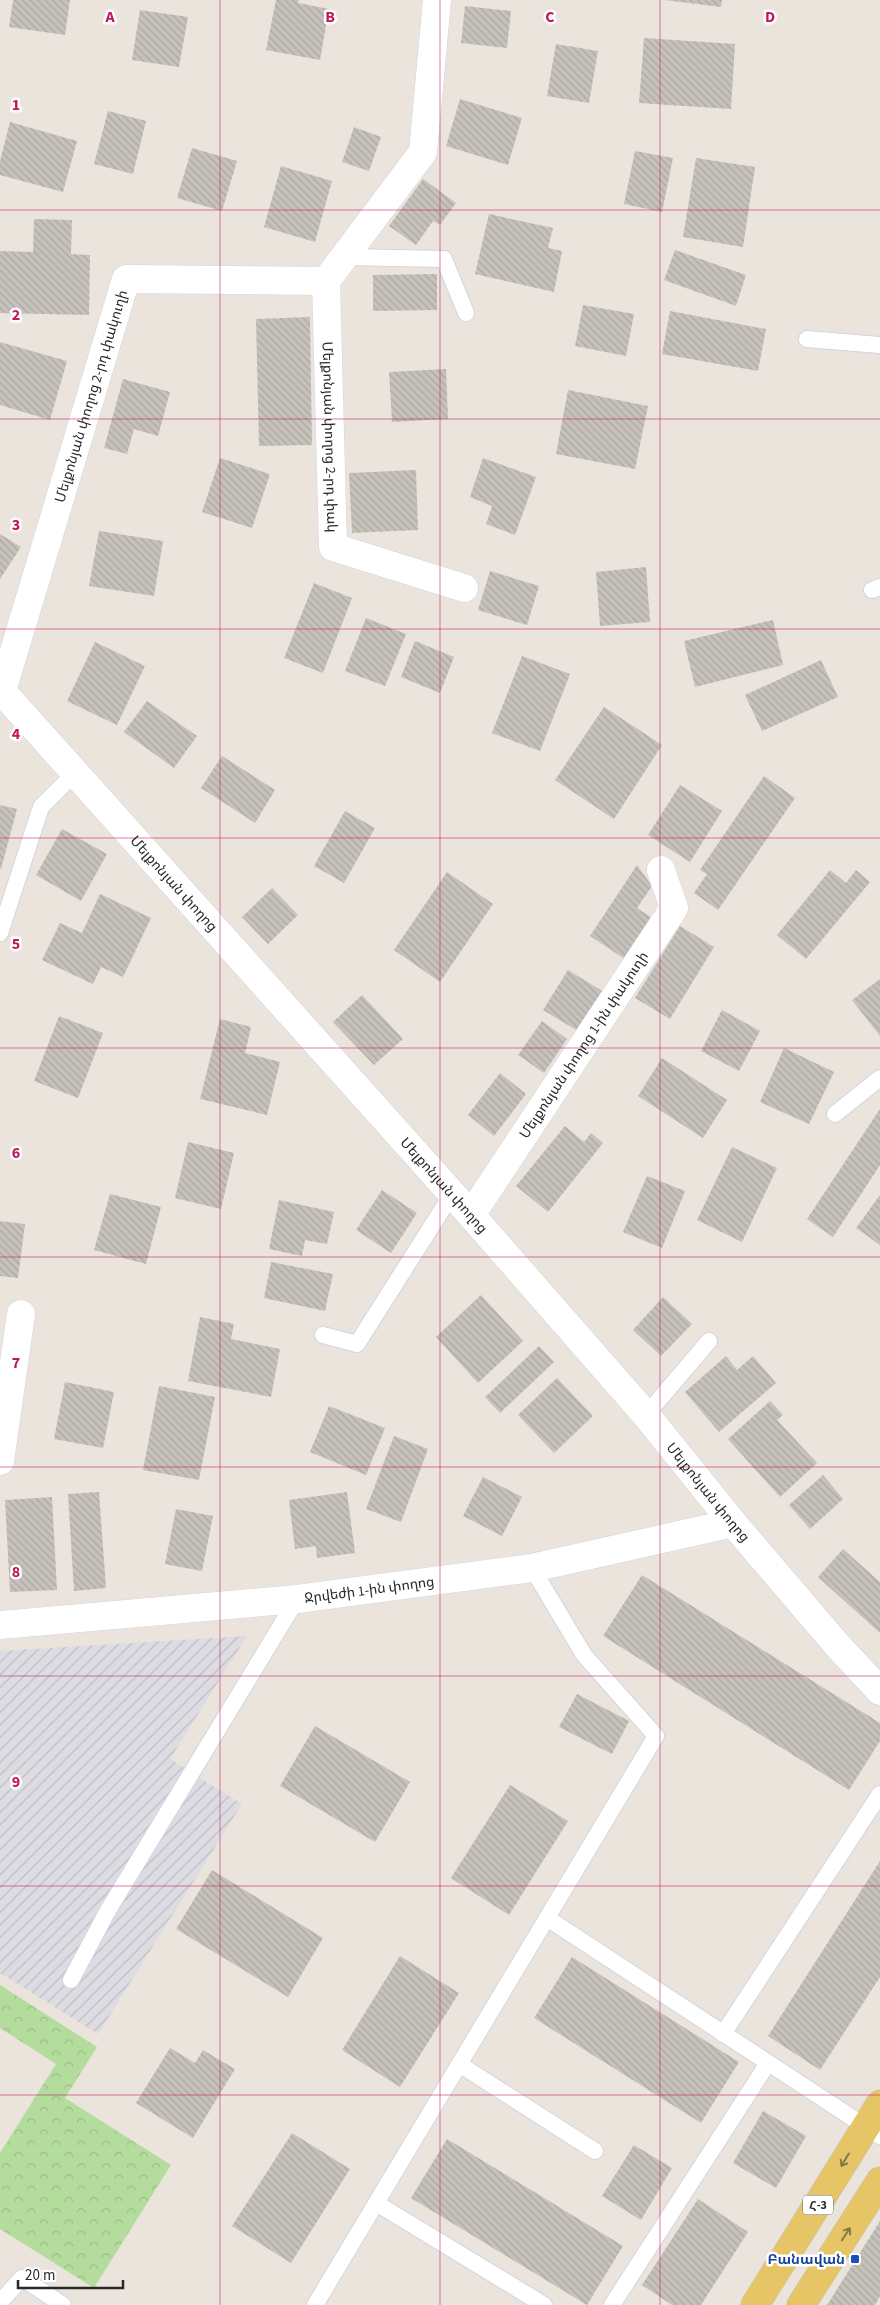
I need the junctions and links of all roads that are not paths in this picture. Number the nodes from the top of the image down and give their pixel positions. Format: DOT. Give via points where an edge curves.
graph roads {
  1 [pos="438,0"];
  2 [pos="344,257"];
  3 [pos="326,281"];
  4 [pos="466,313"];
  5 [pos="807,340"];
  6 [pos="880,346"];
  7 [pos="464,588"];
  8 [pos="1,690"];
  9 [pos="76,772"];
  10 [pos="661,870"];
  11 [pos="0,933"];
  12 [pos="880,1078"];
  13 [pos="835,1114"];
  14 [pos="452,1194"];
  15 [pos="471,1215"];
  16 [pos="21,1314"];
  17 [pos="323,1335"];
  18 [pos="709,1341"];
  19 [pos="646,1415"];
  20 [pos="0,1461"];
  21 [pos="733,1523"];
  22 [pos="532,1568"];
  23 [pos="297,1599"];
  24 [pos="0,1625"];
  25 [pos="880,1691"];
  26 [pos="880,1794"];
  27 [pos="547,1918"];
  28 [pos="71,1980"];
  29 [pos="723,2034"];
  30 [pos="768,2063"];
  31 [pos="459,2064"];
  32 [pos="880,2104"];
  33 [pos="873,2131"];
  34 [pos="595,2151"];
  35 [pos="880,2181"];
  36 [pos="376,2203"];
  37 [pos="0,2302"];
  38 [pos="63,2305"];
  39 [pos="315,2305"];
  40 [pos="544,2305"];
  41 [pos="612,2305"];
  42 [pos="755,2305"];
  43 [pos="802,2305"];
  1 -- 2 [label="street" via="423,152"];
  2 -- 3 [label="street"];
  2 -- 4 [label="lane" via="444,259"];
  3 -- 7 [label="street, Մելքոնյան փողոց 2-րդ փակ" via="333,547"];
  3 -- 8 [label="street, Մելքոնյան փողոց 2-րդ փակուղի" via="126,279"];
  5 -- 6 [label="lane"];
  8 -- 9 [label="street, Մելքոնյան փողոց"];
  9 -- 11 [label="lane" via="41,807"];
  9 -- 14 [label="street, Մելքոնյան փողոց"];
  10 -- 15 [label="street, Մելքոնյան փողոց 1-ին փակուղի" via="674,908"];
  12 -- 13 [label="lane"];
  14 -- 15 [label="street, Մելքոնյան փողոց"];
  14 -- 17 [label="lane" via="356,1344"];
  15 -- 19 [label="street, Մելքոնյան փողոց"];
  16 -- 20 [label="street"];
  18 -- 19 [label="lane"];
  19 -- 21 [label="street, Մելքոնյան փողոց"];
  21 -- 22 [label="street, Ջրվեժի 1-ին փողոց"];
  21 -- 25 [label="street, Մելքոնյան փողոց"];
  22 -- 23 [label="street, Ջրվեժի 1-ին փողոց"];
  22 -- 27 [label="lane" via="584,1655 656,1736"];
  23 -- 24 [label="street, Ջրվեժի 1-ին փողոց"];
  23 -- 28 [label="lane" via="107,1912"];
  26 -- 29 [label="lane"];
  27 -- 29 [label="lane"];
  27 -- 31 [label="lane"];
  29 -- 30 [label="lane"];
  30 -- 33 [label="lane"];
  30 -- 41 [label="lane"];
  31 -- 34 [label="lane"];
  31 -- 36 [label="lane"];
  32 -- 33 [label="main road, Հ-3"];
  33 -- 42 [label="main road, Հ-3, one-way"];
  43 -- 35 [label="main road, one-way"];
  36 -- 39 [label="lane"];
  36 -- 40 [label="lane"];
  37 -- 38 [label="lane" via="22,2278"];
}
